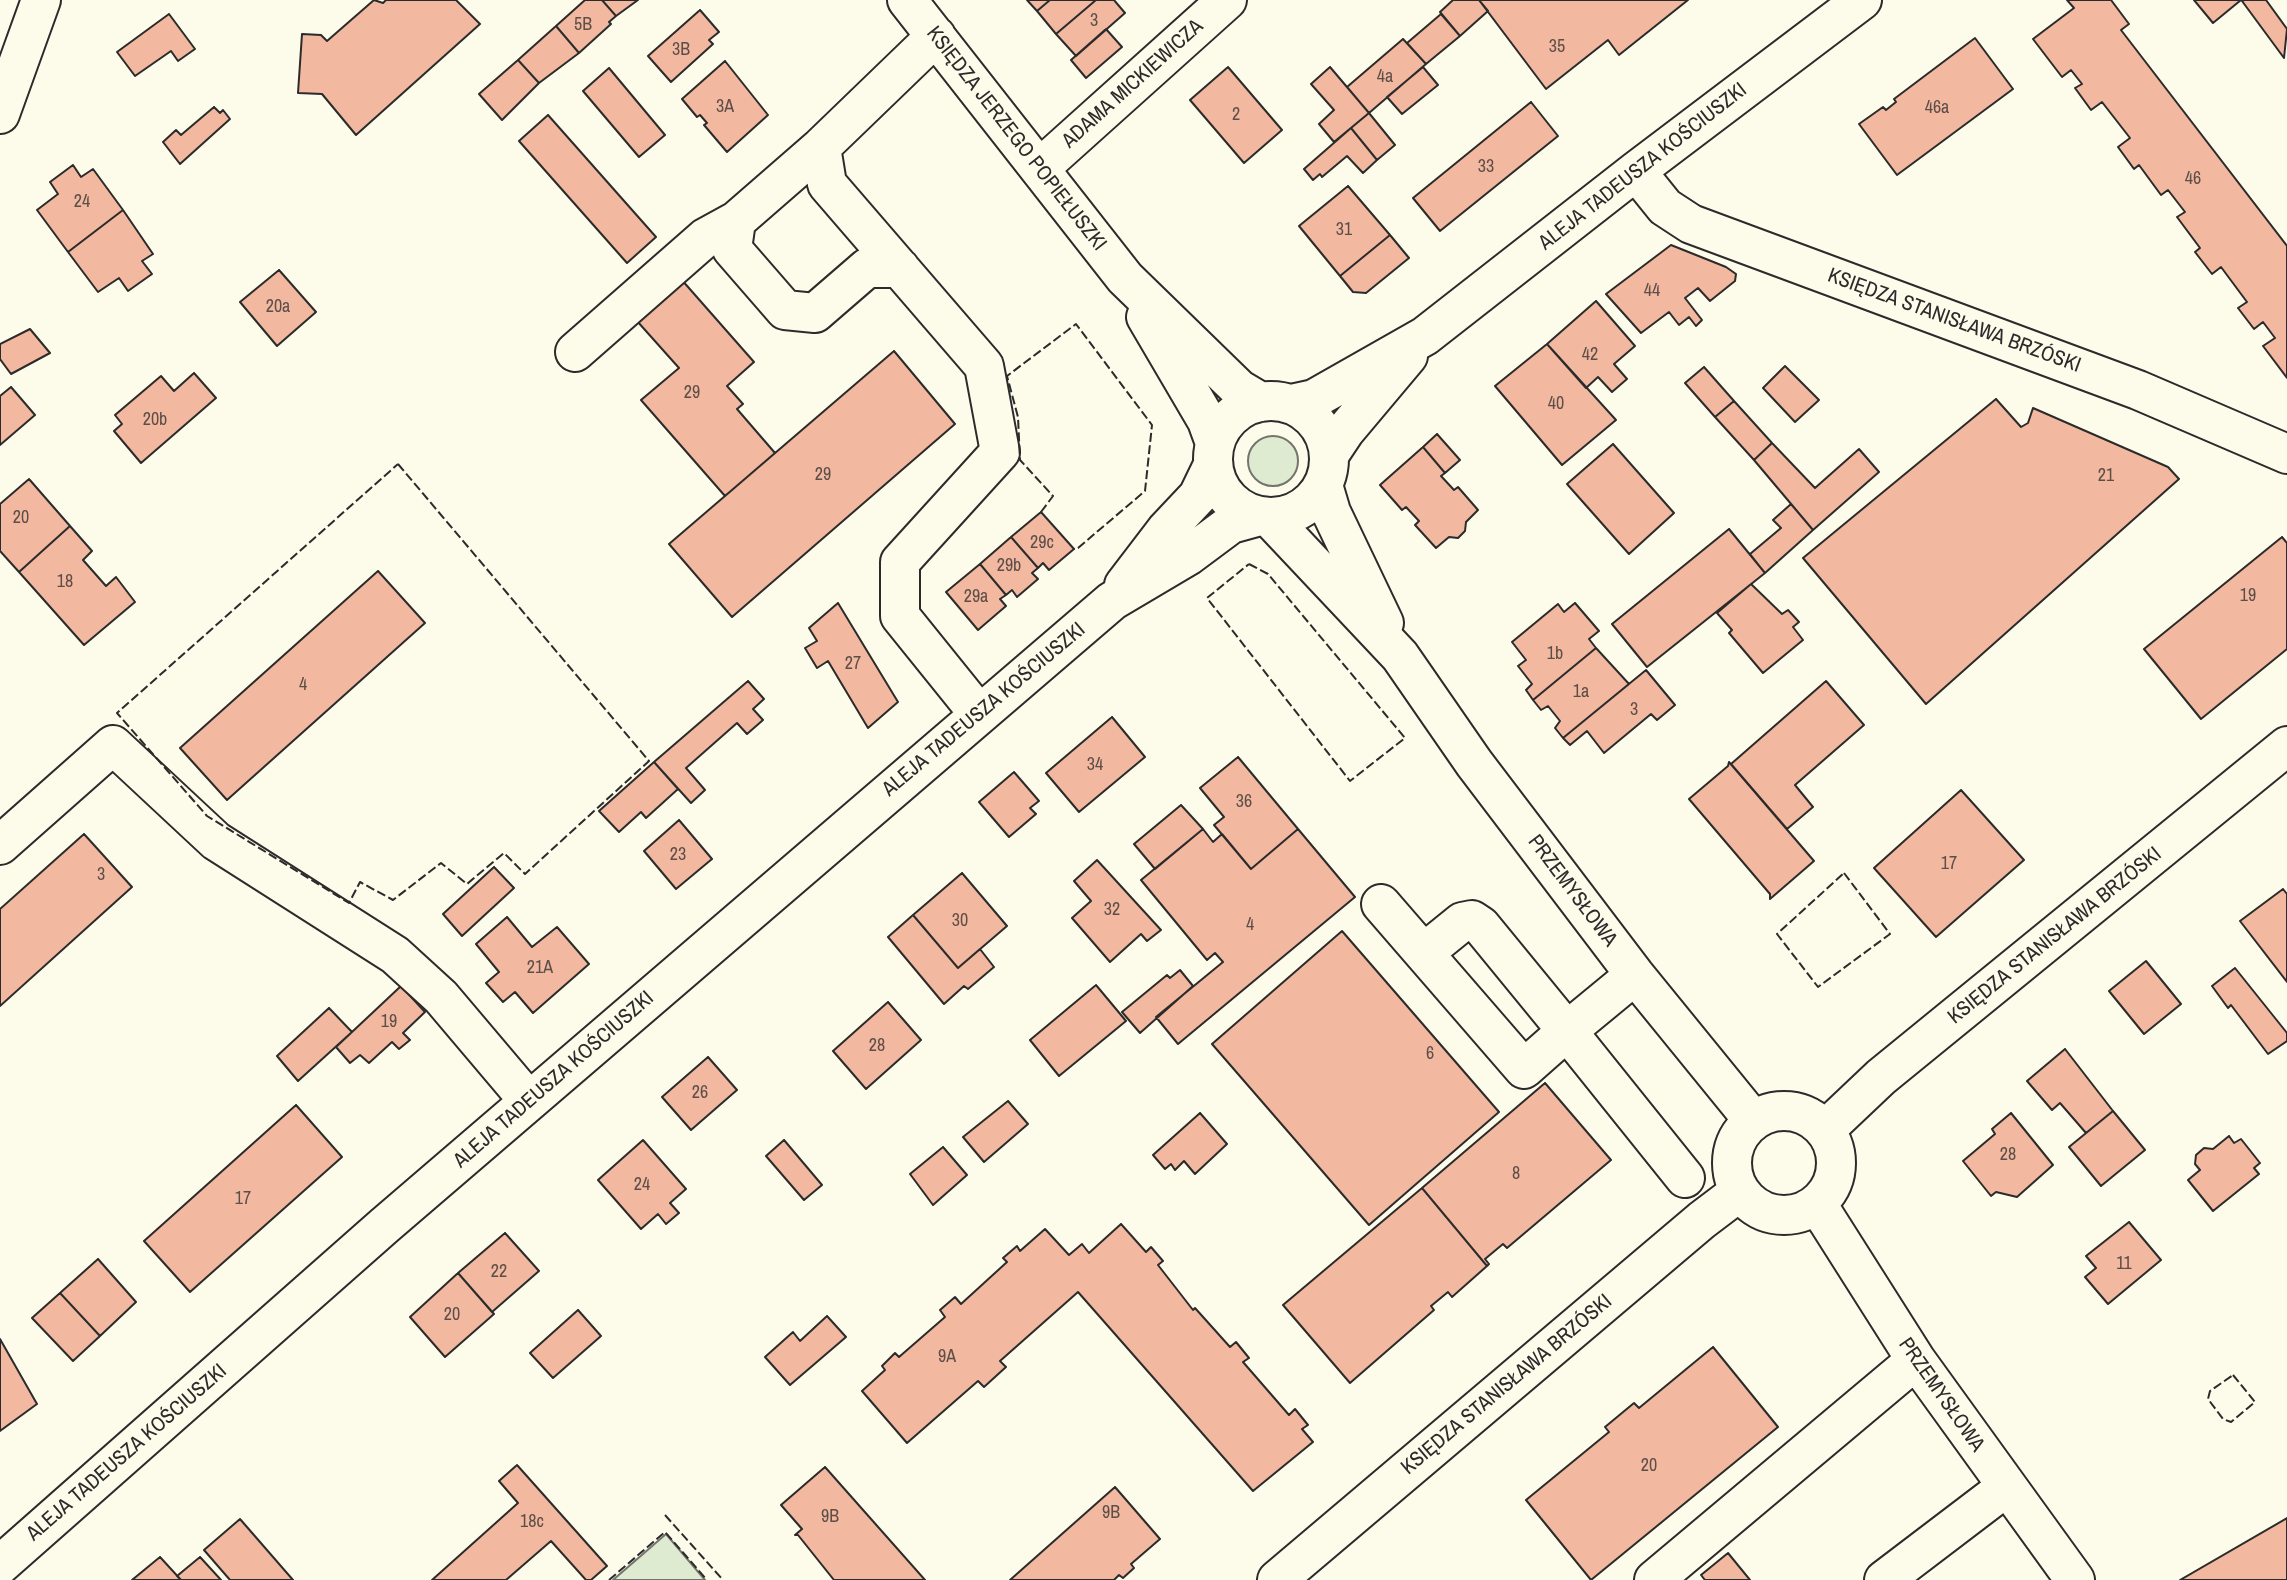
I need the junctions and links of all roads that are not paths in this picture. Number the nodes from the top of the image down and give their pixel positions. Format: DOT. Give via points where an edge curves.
graph roads {
  1 [pos="41,0"];
  2 [pos="906,0"];
  3 [pos="1227,0"];
  4 [pos="1862,0"];
  5 [pos="936,36"];
  6 [pos="0,114"];
  7 [pos="813,168"];
  8 [pos="1040,168"];
  9 [pos="1636,171"];
  10 [pos="736,221"];
  11 [pos="880,258"];
  12 [pos="1125,278"];
  13 [pos="1425,336"];
  14 [pos="575,352"];
  15 [pos="1276,403"];
  16 [pos="1214,454"];
  17 [pos="2287,454"];
  18 [pos="1326,470"];
  19 [pos="1265,517"];
  20 [pos="1112,601"];
  21 [pos="1400,656"];
  22 [pos="979,714"];
  23 [pos="2287,746"];
  24 [pos="0,845"];
  25 [pos="1381,904"];
  26 [pos="1425,953"];
  27 [pos="1635,975"];
  28 [pos="1567,1031"];
  29 [pos="529,1101"];
  30 [pos="1753,1120"];
  31 [pos="1825,1130"];
  32 [pos="1685,1178"];
  33 [pos="1740,1192"];
  34 [pos="1817,1204"];
  35 [pos="1916,1360"];
  36 [pos="2006,1488"];
  37 [pos="0,1564"];
  38 [pos="1659,1578"];
  39 [pos="1277,1580"];
  40 [pos="1884,1580"];
  41 [pos="2075,1580"];
  1 -- 6 [label="street"];
  2 -- 5 [label="street, KSIĘDZA JERZEGO POPIEŁUSZKI"];
  3 -- 8 [label="street, ADAMA MICKIEWICZA"];
  4 -- 9 [label="street, ALEJA TADEUSZA KOŚCIUSZKI"];
  5 -- 7 [label="street"];
  5 -- 8 [label="street, KSIĘDZA JERZEGO POPIEŁUSZKI"];
  7 -- 10 [label="street"];
  7 -- 11 [label="street"];
  8 -- 12 [label="street, KSIĘDZA JERZEGO POPIEŁUSZKI"];
  9 -- 13 [label="street, ALEJA TADEUSZA KOŚCIUSZKI"];
  9 -- 17 [label="street, KSIĘDZA STANISŁAWA BRZÓSKI" via="1665,207 1691,224 2138,390"];
  10 -- 11 [label="street" via="732,249 785,310 815,313"];
  10 -- 14 [label="street" via="705,238"];
  11 -- 22 [label="street" via="984,366 1000,452 900,562 900,616"];
  12 -- 15 [label="street, KSIĘDZA JERZEGO POPIEŁUSZKI" via="1240,389"];
  12 -- 16 [label="street, KSIĘDZA JERZEGO POPIEŁUSZKI" via="1207,421"];
  13 -- 15 [label="street, ALEJA TADEUSZA KOŚCIUSZKI" via="1314,399"];
  13 -- 18 [label="street, ALEJA TADEUSZA KOŚCIUSZKI" via="1345,431"];
  15 -- 16 [label="street" via="1232,415"];
  15 -- 18 [label="street" via="1305,412 1317,424 1326,438"];
  16 -- 19 [label="street" via="1216,478 1228,499 1248,513"];
  16 -- 20 [label="street, ALEJA TADEUSZA KOŚCIUSZKI" via="1198,496"];
  18 -- 19 [label="street" via="1307,505 1283,516"];
  18 -- 21 [label="street" via="1331,512"];
  19 -- 20 [label="street, ALEJA TADEUSZA KOŚCIUSZKI" via="1231,524 1188,556"];
  19 -- 21 [label="street"];
  20 -- 22 [label="street, ALEJA TADEUSZA KOŚCIUSZKI"];
  21 -- 27 [label="street, PRZEMYSŁOWA" via="1474,764"];
  22 -- 29 [label="street, ALEJA TADEUSZA KOŚCIUSZKI"];
  23 -- 31 [label="street, KSIĘDZA STANISŁAWA BRZÓSKI" via="1881,1077"];
  24 -- 29 [label="street" via="113,745 216,841 395,956 440,997"];
  25 -- 26 [label="street"];
  26 -- 28 [label="street" via="1462,922 1472,920"];
  26 -- 28 [label="street" via="1524,1069"];
  27 -- 28 [label="street"];
  27 -- 30 [label="street, PRZEMYSŁOWA"];
  28 -- 32 [label="street"];
  29 -- 37 [label="street, ALEJA TADEUSZA KOŚCIUSZKI"];
  30 -- 31 [label="street" via="1767,1113 1799,1112"];
  30 -- 33 [label="street" via="1734,1145 1733,1177"];
  31 -- 34 [label="street" via="1833,1144 1836,1168 1828,1191"];
  33 -- 34 [label="street" via="1769,1214 1795,1214"];
  33 -- 39 [label="street, KSIĘDZA STANISŁAWA BRZÓSKI"];
  34 -- 35 [label="street, PRZEMYSŁOWA"];
  35 -- 36 [label="street, PRZEMYSŁOWA"];
  35 -- 38 [label="street"];
  36 -- 40 [label="street"];
  36 -- 41 [label="street, PRZEMYSŁOWA"];
}
